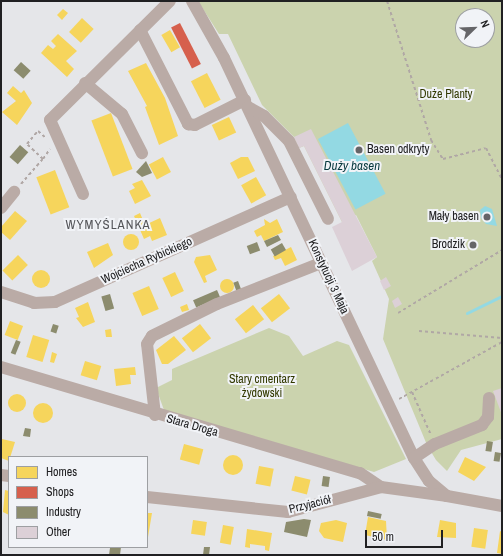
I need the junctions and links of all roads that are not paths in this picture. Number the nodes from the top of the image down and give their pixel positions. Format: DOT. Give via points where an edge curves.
graph roads {
  1 [pos="170,1"];
  2 [pos="192,1"];
  3 [pos="140,30"];
  4 [pos="85,83"];
  5 [pos="246,104"];
  6 [pos="142,153"];
  7 [pos="14,192"];
  8 [pos="83,194"];
  9 [pos="291,197"];
  10 [pos="1,208"];
  11 [pos="328,220"];
  12 [pos="321,262"];
  13 [pos="1,292"];
  14 [pos="1,367"];
  15 [pos="489,398"];
  16 [pos="155,415"];
  17 [pos="414,458"];
  18 [pos="381,487"];
  19 [pos="148,496"];
  20 [pos="447,496"];
  21 [pos="502,506"];
  1 -- 3 [label="street"];
  2 -- 5 [label="street, Konstytucji 3 Maja"];
  3 -- 4 [label="street"];
  3 -- 5 [label="street" via="188,124 195,125"];
  4 -- 6 [label="street" via="122,114"];
  4 -- 8 [label="street" via="50,120 56,142"];
  5 -- 9 [label="street, Konstytucji 3 Maja"];
  5 -- 11 [label="street" via="264,116 289,141"];
  7 -- 10 [label="street"];
  9 -- 12 [label="street, Konstytucji 3 Maja"];
  9 -- 13 [label="street, Wojciecha Rybickiego" via="55,302 34,303"];
  12 -- 16 [label="street" via="217,304 152,336 147,344"];
  12 -- 17 [label="street, Konstytucji 3 Maja"];
  14 -- 16 [label="street, Stara Droga"];
  15 -- 17 [label="street" via="488,417 482,425 435,444"];
  16 -- 18 [label="street, Stara Droga" via="360,473"];
  17 -- 20 [label="street, Konstytucji 3 Maja" via="429,481"];
  18 -- 19 [label="street, Przyjaciół" via="288,512"];
  18 -- 20 [label="street, Przyjaciół"];
  20 -- 21 [label="street, Konstytucji 3 Maja"];
}
